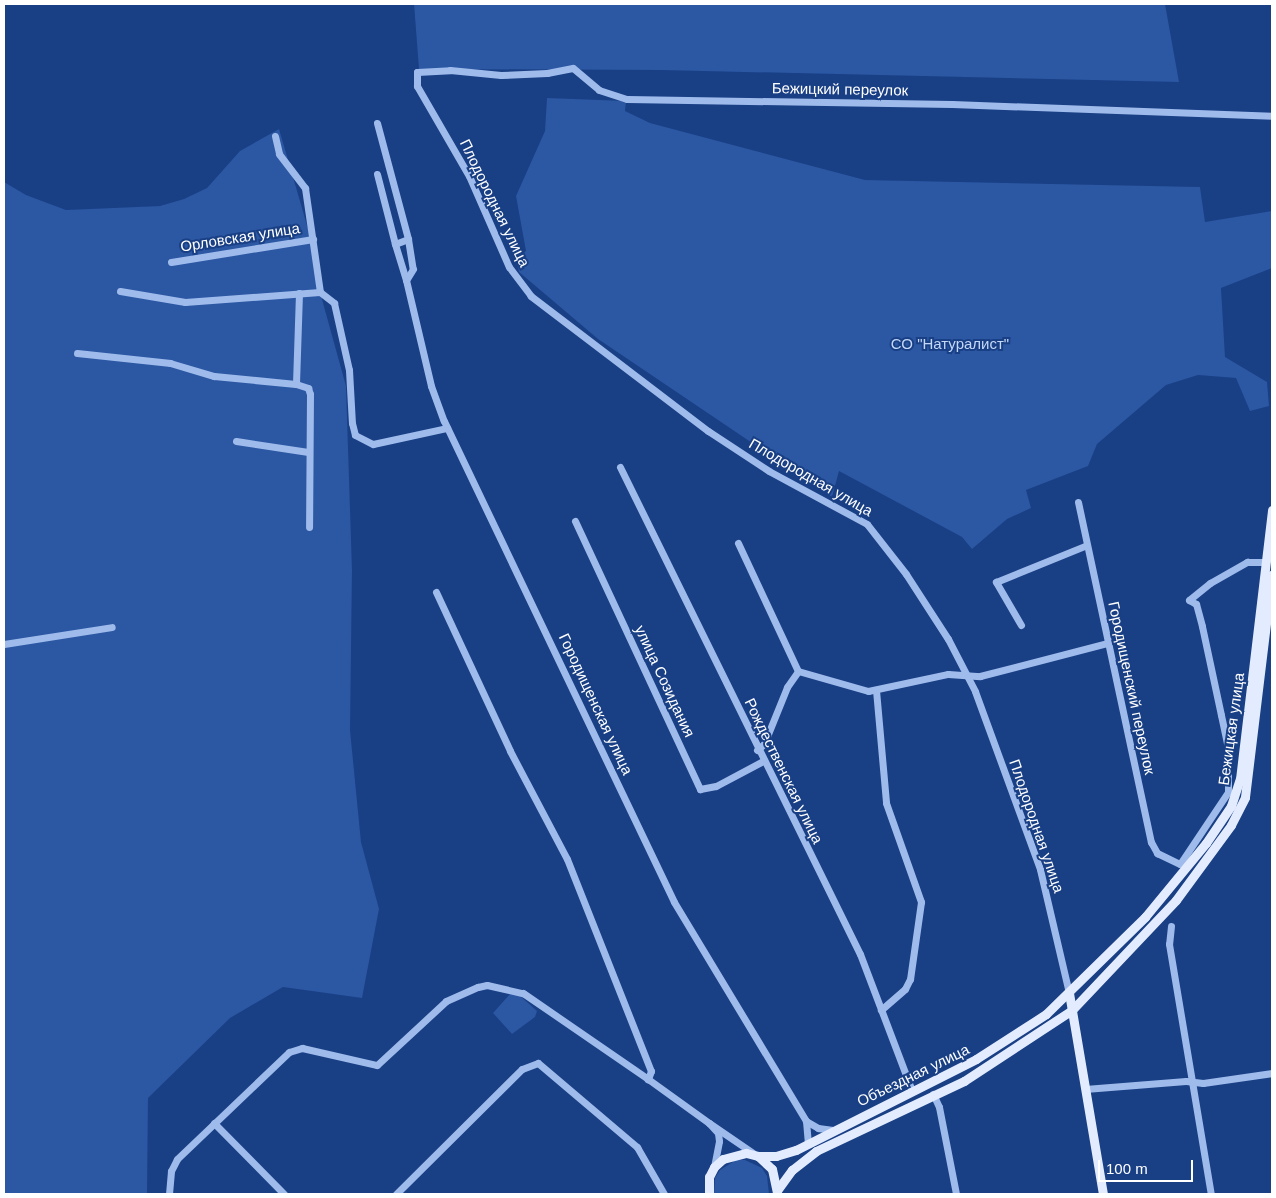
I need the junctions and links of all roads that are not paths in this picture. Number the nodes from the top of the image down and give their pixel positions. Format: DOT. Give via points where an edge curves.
graph roads {
  1 [pos="417,72"];
  2 [pos="1272,116"];
  3 [pos="377,122"];
  4 [pos="274,136"];
  5 [pos="377,174"];
  6 [pos="312,239"];
  7 [pos="408,239"];
  8 [pos="395,244"];
  9 [pos="172,262"];
  10 [pos="406,280"];
  11 [pos="120,291"];
  12 [pos="320,292"];
  13 [pos="299,293"];
  14 [pos="78,354"];
  15 [pos="296,384"];
  16 [pos="447,428"];
  17 [pos="236,441"];
  18 [pos="308,452"];
  19 [pos="620,467"];
  20 [pos="1078,502"];
  21 [pos="1272,510"];
  22 [pos="575,521"];
  23 [pos="308,527"];
  24 [pos="738,543"];
  25 [pos="1087,545"];
  26 [pos="1266,562"];
  27 [pos="1272,575"];
  28 [pos="436,592"];
  29 [pos="1022,625"];
  30 [pos="112,627"];
  31 [pos="1108,643"];
  32 [pos="4,644"];
  33 [pos="798,671"];
  34 [pos="968,676"];
  35 [pos="876,690"];
  36 [pos="757,750"];
  37 [pos="762,760"];
  38 [pos="1170,926"];
  39 [pos="1070,993"];
  40 [pos="882,1010"];
  41 [pos="1072,1010"];
  42 [pos="1272,1073"];
  43 [pos="648,1079"];
  44 [pos="1192,1082"];
  45 [pos="1085,1089"];
  46 [pos="912,1091"];
  47 [pos="933,1094"];
  48 [pos="806,1121"];
  49 [pos="214,1123"];
  50 [pos="709,1123"];
  51 [pos="833,1130"];
  52 [pos="808,1144"];
  53 [pos="758,1156"];
  54 [pos="714,1167"];
  55 [pos="709,1177"];
  56 [pos="777,1192"];
  57 [pos="169,1194"];
  58 [pos="284,1194"];
  59 [pos="396,1194"];
  60 [pos="664,1194"];
  61 [pos="700,1194"];
  62 [pos="709,1194"];
  63 [pos="956,1194"];
  64 [pos="1103,1194"];
  65 [pos="1211,1194"];
  1 -- 2 [label="street, Бежицкий переулок" via="500,75 573,68 599,90 627,99 952,104"];
  1 -- 34 [label="street, Плодородная улица" via="417,86 469,176 509,267 531,296 708,431 769,471 867,524 929,608"];
  3 -- 7 [label="street, Городищенская улица"];
  4 -- 6 [label="street" via="279,154 306,188"];
  5 -- 8 [label="street, Городищенская улица"];
  6 -- 9 [label="street, Орловская улица"];
  6 -- 12 [label="street"];
  7 -- 8 [label="street"];
  7 -- 10 [label="street, Городищенская улица" via="413,269"];
  8 -- 10 [label="street, Городищенская улица"];
  10 -- 16 [label="street, Городищенская улица" via="431,386"];
  11 -- 13 [label="street" via="185,302"];
  12 -- 13 [label="street"];
  12 -- 16 [label="street" via="334,303 349,370 352,424 356,435 373,444"];
  13 -- 15 [label="street"];
  14 -- 15 [label="street" via="170,363 214,376"];
  15 -- 18 [label="street" via="308,388 310,394"];
  16 -- 48 [label="street, Городищенская улица" via="674,902"];
  17 -- 18 [label="street"];
  18 -- 23 [label="street"];
  19 -- 36 [label="street, Рождественская улица"];
  20 -- 25 [label="street, Городищенский переулок"];
  21 -- 26 [label="main road, Бежицкая улица"];
  22 -- 37 [label="street, улица Созидания" via="700,788 716,786"];
  24 -- 33 [label="street"];
  25 -- 29 [label="street" via="996,582"];
  25 -- 31 [label="street, Городищенский переулок"];
  26 -- 31 [label="street, Городищенский переулок" via="1247,562 1210,582 1189,600 1196,604 1202,626 1228,748 1228,792 1180,864 1157,854 1151,842"];
  26 -- 39 [label="main road, Бежицкая улица" via="1236,796 1206,844 1158,902"];
  27 -- 41 [label="main road, Бежицкая улица" via="1248,784 1238,812 1176,900"];
  28 -- 43 [label="street" via="510,751 567,859 650,1071"];
  30 -- 32 [label="street"];
  31 -- 34 [label="street" via="990,674"];
  33 -- 35 [label="street" via="845,686"];
  33 -- 36 [label="street" via="786,687 764,744"];
  34 -- 35 [label="street" via="948,674"];
  34 -- 39 [label="street, Плодородная улица" via="1040,869"];
  35 -- 40 [label="street" via="886,803 921,902 910,979 905,989"];
  36 -- 37 [label="street, Рождественская улица"];
  37 -- 40 [label="street, Рождественская улица" via="856,946"];
  38 -- 44 [label="street" via="1169,944"];
  39 -- 41 [label="main road"];
  39 -- 46 [label="main road, Объездная улица" via="1010,1039"];
  40 -- 46 [label="street, Рождественская улица"];
  41 -- 45 [label="main road"];
  41 -- 47 [label="main road, Объездная улица" via="984,1069"];
  42 -- 44 [label="street"];
  43 -- 49 [label="street" via="523,993 487,985 467,989 446,1001 377,1065 302,1048 289,1052"];
  43 -- 50 [label="street"];
  44 -- 45 [label="street"];
  44 -- 65 [label="street"];
  45 -- 64 [label="main road"];
  46 -- 51 [label="main road, Объездная улица"];
  47 -- 56 [label="main road, Объездная улица" via="816,1151 792,1170"];
  47 -- 63 [label="street" via="939,1107"];
  48 -- 51 [label="street" via="818,1128"];
  48 -- 52 [label="street"];
  49 -- 57 [label="street" via="177,1160 171,1171"];
  49 -- 58 [label="street"];
  50 -- 53 [label="street"];
  50 -- 54 [label="street" via="719,1141"];
  51 -- 52 [label="main road, Объездная улица"];
  52 -- 53 [label="main road, Объездная улица" via="786,1154"];
  53 -- 54 [label="main road, Объездная улица" via="734,1154"];
  53 -- 56 [label="main road" via="772,1169"];
  54 -- 55 [label="main road"];
  55 -- 61 [label="main road"];
  55 -- 62 [label="main road"];
  59 -- 60 [label="street" via="522,1069 538,1063 637,1147"];
}
